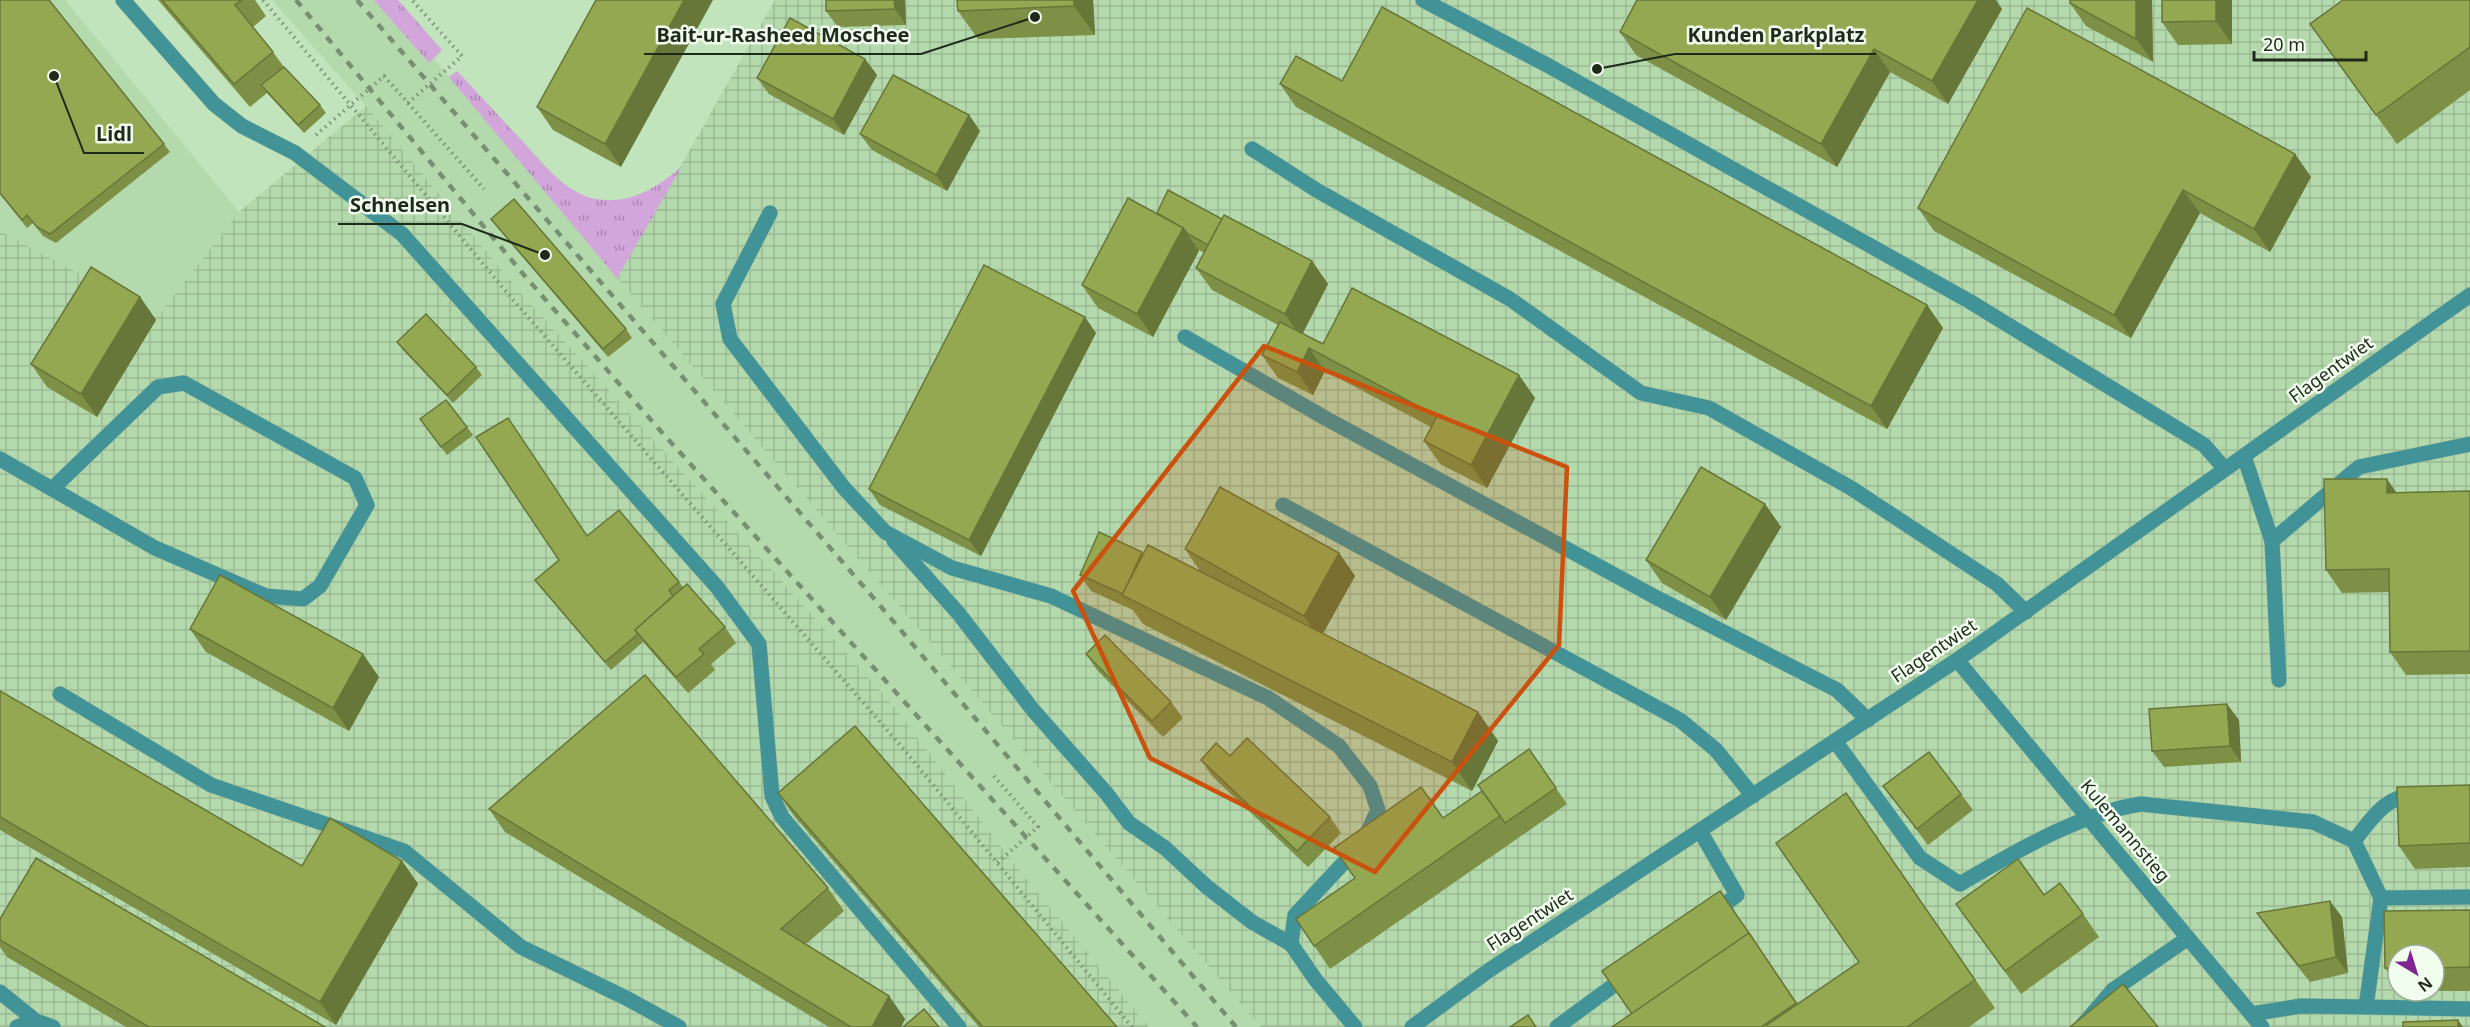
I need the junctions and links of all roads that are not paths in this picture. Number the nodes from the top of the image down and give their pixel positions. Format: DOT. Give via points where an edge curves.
graph roads {
  1 [pos="123,0"];
  2 [pos="1423,0"];
  3 [pos="1252,149"];
  4 [pos="770,213"];
  5 [pos="2470,295"];
  6 [pos="1185,337"];
  7 [pos="2470,444"];
  8 [pos="2244,456"];
  9 [pos="0,459"];
  10 [pos="2226,469"];
  11 [pos="52,489"];
  12 [pos="1283,505"];
  13 [pos="885,532"];
  14 [pos="2272,541"];
  15 [pos="2026,612"];
  16 [pos="1957,660"];
  17 [pos="2278,680"];
  18 [pos="60,694"];
  19 [pos="1868,720"];
  20 [pos="1835,741"];
  21 [pos="2429,794"];
  22 [pos="1753,796"];
  23 [pos="2090,820"];
  24 [pos="1700,831"];
  25 [pos="2354,841"];
  26 [pos="2470,897"];
  27 [pos="2381,898"];
  28 [pos="1699,923"];
  29 [pos="2188,939"];
  30 [pos="1292,944"];
  31 [pos="1641,965"];
  32 [pos="0,992"];
  33 [pos="2366,1007"];
  34 [pos="2470,1009"];
  35 [pos="2251,1014"];
  36 [pos="36,1021"];
  37 [pos="17,1027"];
  38 [pos="53,1027"];
  39 [pos="679,1027"];
  40 [pos="959,1027"];
  41 [pos="1355,1027"];
  42 [pos="1412,1027"];
  43 [pos="1557,1027"];
  44 [pos="2081,1027"];
  45 [pos="2262,1027"];
  1 -- 40 [label="street" via="214,104 242,126 295,153 402,234 717,586 759,644 772,796 782,817"];
  2 -- 10 [label="street" via="1547,64 1969,301 2204,445"];
  3 -- 15 [label="street" via="1318,191 1510,299 1641,393 1709,408 1851,488 1997,584"];
  4 -- 13 [label="street" via="723,304 730,339 844,488"];
  5 -- 8 [label="street, Flagentwiet"];
  6 -- 19 [label="street" via="1398,458 1837,690"];
  7 -- 14 [label="street" via="2359,467"];
  8 -- 10 [label="street, Flagentwiet"];
  8 -- 14 [label="street"];
  9 -- 11 [label="street"];
  10 -- 15 [label="street, Flagentwiet"];
  11 -- 11 [label="street" via="155,548 266,596 303,599 320,586 367,505 355,478 184,383 158,387"];
  12 -- 22 [label="street" via="1680,720 1716,750"];
  13 -- 30 [label="street" via="959,614 1033,710 1129,822 1252,922"];
  13 -- 30 [label="street" via="952,568 1052,596 1143,637 1268,698 1339,746 1370,786 1378,810 1363,843 1295,915"];
  14 -- 17 [label="street"];
  15 -- 16 [label="street, Flagentwiet"];
  16 -- 19 [label="street, Flagentwiet"];
  16 -- 23 [label="street, Kulemannstieg"];
  18 -- 39 [label="street" via="211,785 404,851 521,947"];
  19 -- 20 [label="street, Flagentwiet"];
  20 -- 22 [label="street, Flagentwiet"];
  20 -- 23 [label="street" via="1920,858 1960,884 2039,839"];
  21 -- 25 [label="street" via="2408,795 2383,804"];
  22 -- 24 [label="street, Flagentwiet"];
  23 -- 25 [label="street" via="2141,804 2313,822"];
  23 -- 29 [label="street, Kulemannstieg"];
  24 -- 28 [label="street" via="1737,895"];
  24 -- 42 [label="street, Flagentwiet" via="1488,971"];
  25 -- 27 [label="street"];
  26 -- 27 [label="street"];
  27 -- 33 [label="street"];
  29 -- 35 [label="street, Kulemannstieg"];
  29 -- 44 [label="street" via="2112,990"];
  30 -- 41 [label="street" via="1315,980"];
  31 -- 43 [label="street"];
  32 -- 36 [label="street"];
  33 -- 34 [label="street"];
  33 -- 35 [label="street" via="2301,1006"];
  35 -- 45 [label="street, Kulemannstieg"];
  36 -- 37 [label="street"];
  36 -- 38 [label="street"];
}
